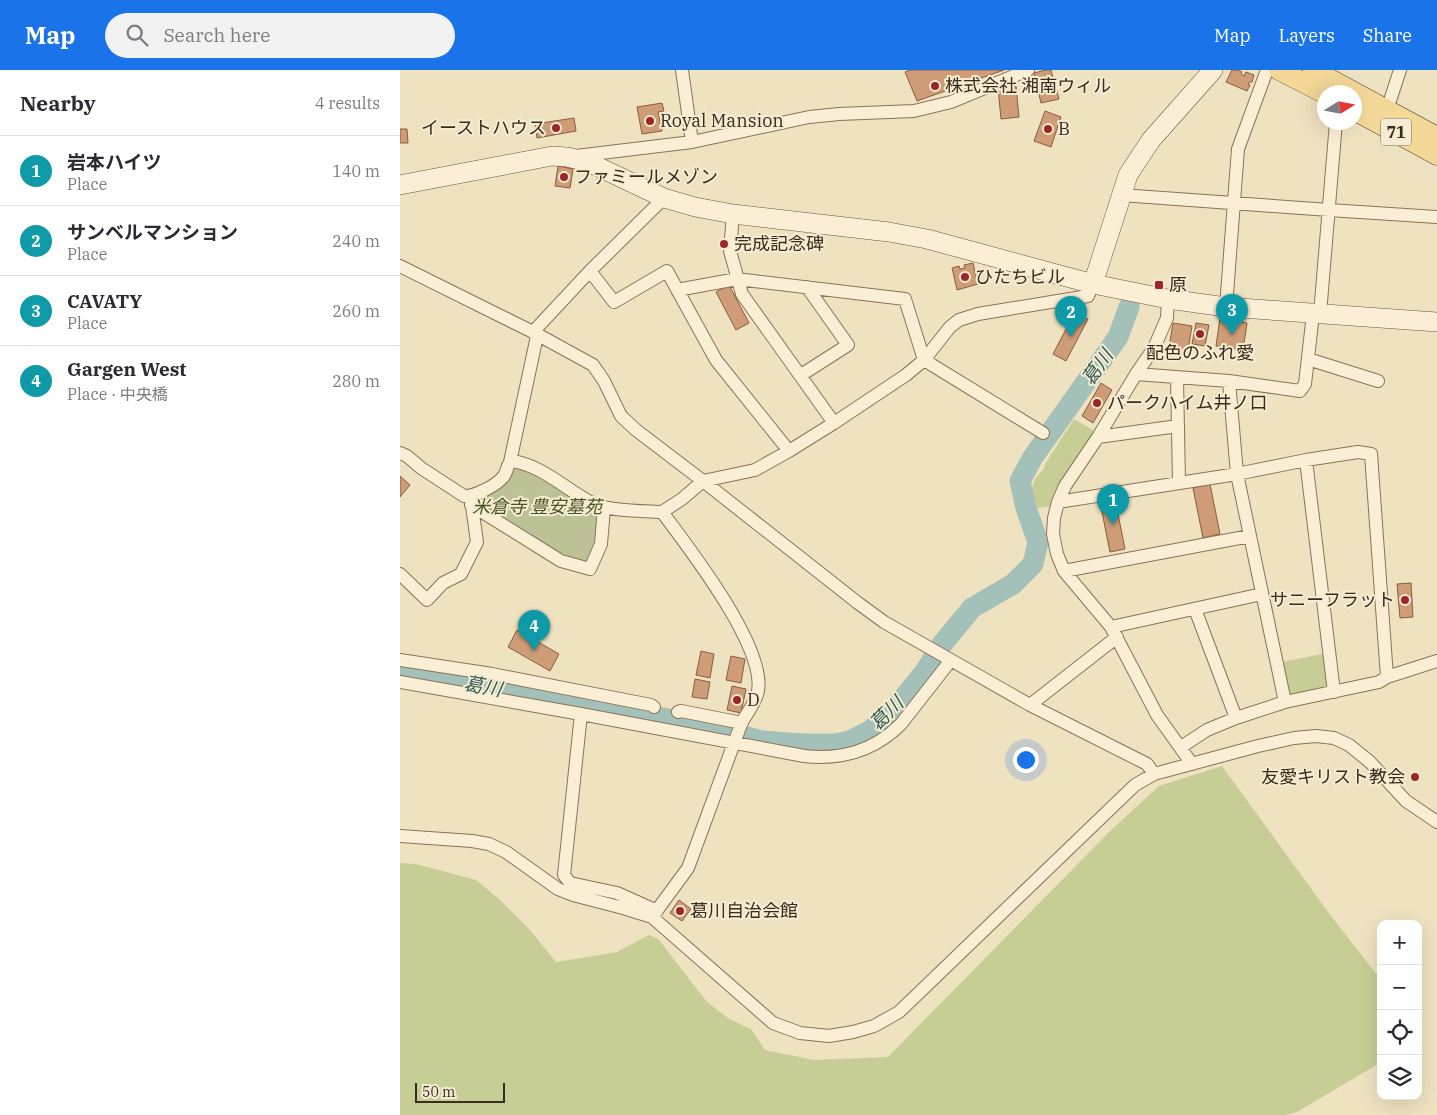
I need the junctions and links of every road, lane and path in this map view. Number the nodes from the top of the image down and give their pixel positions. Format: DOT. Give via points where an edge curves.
graph roads {
  1 [pos="682,70"];
  2 [pos="1028,70"];
  3 [pos="1213,70"];
  4 [pos="1267,70"];
  5 [pos="1279,70"];
  6 [pos="1313,70"];
  7 [pos="1400,70"];
  8 [pos="1317,89"];
  9 [pos="1387,110"];
  10 [pos="1362,114"];
  11 [pos="1335,130"];
  12 [pos="1437,137"];
  13 [pos="692,142"];
  14 [pos="1437,154"];
  15 [pos="567,157"];
  16 [pos="400,185"];
  17 [pos="1121,195"];
  18 [pos="664,198"];
  19 [pos="1234,204"];
  20 [pos="1328,210"];
  21 [pos="733,214"];
  22 [pos="1437,217"];
  23 [pos="400,266"];
  24 [pos="590,272"];
  25 [pos="737,279"];
  26 [pos="1094,284"];
  27 [pos="807,288"];
  28 [pos="677,290"];
  29 [pos="1168,299"];
  30 [pos="1226,307"];
  31 [pos="1316,314"];
  32 [pos="1437,322"];
  33 [pos="535,334"];
  34 [pos="1308,359"];
  35 [pos="924,360"];
  36 [pos="1136,374"];
  37 [pos="800,375"];
  38 [pos="1177,378"];
  39 [pos="1229,381"];
  40 [pos="1378,381"];
  41 [pos="834,422"];
  42 [pos="1178,426"];
  43 [pos="1043,433"];
  44 [pos="1098,437"];
  45 [pos="789,451"];
  46 [pos="400,453"];
  47 [pos="1306,460"];
  48 [pos="510,462"];
  49 [pos="1237,474"];
  50 [pos="703,481"];
  51 [pos="1179,482"];
  52 [pos="471,501"];
  53 [pos="1058,502"];
  54 [pos="604,508"];
  55 [pos="662,512"];
  56 [pos="1250,536"];
  57 [pos="1064,571"];
  58 [pos="400,574"];
  59 [pos="1262,594"];
  60 [pos="1195,609"];
  61 [pos="1114,632"];
  62 [pos="400,660"];
  63 [pos="952,660"];
  64 [pos="1437,661"];
  65 [pos="492,674"];
  66 [pos="1387,677"];
  67 [pos="400,682"];
  68 [pos="1334,692"];
  69 [pos="487,697"];
  70 [pos="1285,702"];
  71 [pos="1030,705"];
  72 [pos="654,707"];
  73 [pos="678,712"];
  74 [pos="582,714"];
  75 [pos="1236,718"];
  76 [pos="742,723"];
  77 [pos="734,743"];
  78 [pos="1181,747"];
  79 [pos="1192,764"];
  80 [pos="1154,774"];
  81 [pos="1437,822"];
  82 [pos="400,836"];
  83 [pos="654,914"];
  1 -- 13 [label="street"];
  2 -- 13 [label="street" via="951,102 914,111 809,117"];
  3 -- 17 [label="street" via="1151,140 1128,175"];
  4 -- 19 [label="street" via="1238,149"];
  5 -- 8 [label="main road"];
  6 -- 9 [label="main road, 71"];
  7 -- 9 [label="street"];
  9 -- 12 [label="main road, 71"];
  10 -- 14 [label="main road, 71"];
  11 -- 20 [label="street"];
  13 -- 15 [label="street"];
  15 -- 16 [label="street" via="552,156"];
  15 -- 18 [label="street" via="588,162"];
  17 -- 19 [label="street"];
  17 -- 26 [label="street"];
  18 -- 21 [label="street"];
  18 -- 24 [label="street"];
  19 -- 20 [label="street"];
  19 -- 30 [label="street"];
  20 -- 22 [label="street"];
  20 -- 31 [label="street"];
  21 -- 25 [label="street" via="730,251"];
  21 -- 26 [label="street" via="927,239"];
  23 -- 33 [label="street"];
  24 -- 28 [label="street" via="614,302 667,271"];
  24 -- 33 [label="street"];
  25 -- 27 [label="street"];
  25 -- 28 [label="street"];
  25 -- 37 [label="street" via="742,294"];
  26 -- 29 [label="street"];
  26 -- 35 [label="street" via="1088,296 958,320"];
  27 -- 35 [label="street" via="905,299"];
  27 -- 37 [label="street" via="848,344"];
  28 -- 45 [label="street" via="716,360"];
  29 -- 30 [label="street"];
  29 -- 36 [label="street" via="1168,318 1154,348"];
  30 -- 31 [label="street"];
  31 -- 32 [label="street"];
  31 -- 34 [label="street"];
  33 -- 48 [label="street"];
  33 -- 50 [label="street" via="593,365 621,416"];
  34 -- 39 [label="street" via="1305,384 1300,391"];
  34 -- 40 [label="street"];
  35 -- 41 [label="street"];
  35 -- 43 [label="street"];
  36 -- 38 [label="street"];
  36 -- 44 [label="street"];
  37 -- 41 [label="street"];
  38 -- 39 [label="street"];
  38 -- 42 [label="street"];
  39 -- 49 [label="street"];
  41 -- 45 [label="street"];
  42 -- 44 [label="street"];
  42 -- 51 [label="street"];
  44 -- 53 [label="street"];
  45 -- 50 [label="street" via="755,470"];
  46 -- 52 [label="street"];
  47 -- 49 [label="street"];
  47 -- 66 [label="street" via="1358,452 1371,454"];
  47 -- 68 [label="street"];
  48 -- 52 [label="street" via="503,478"];
  48 -- 54 [label="street" via="534,468"];
  49 -- 51 [label="street"];
  49 -- 56 [label="street"];
  50 -- 55 [label="street"];
  50 -- 63 [label="street" via="884,622"];
  51 -- 53 [label="street"];
  52 -- 54 [label="street" via="561,561 590,569 601,544"];
  52 -- 58 [label="street" via="477,542 461,574 443,583 427,600"];
  53 -- 57 [label="street" via="1053,534"];
  54 -- 55 [label="street"];
  55 -- 76 [label="street" via="723,598 752,656 758,693"];
  56 -- 57 [label="street"];
  56 -- 59 [label="street"];
  57 -- 61 [label="street"];
  59 -- 60 [label="street"];
  59 -- 70 [label="street"];
  60 -- 61 [label="street"];
  60 -- 75 [label="street"];
  61 -- 71 [label="street"];
  61 -- 78 [label="street" via="1157,715"];
  62 -- 65 [label="street"];
  63 -- 71 [label="street"];
  63 -- 77 [label="street" via="894,732 873,746 832,758 819,758"];
  64 -- 66 [label="street"];
  65 -- 69 [label="street"];
  65 -- 72 [label="street"];
  66 -- 68 [label="street" via="1380,682"];
  67 -- 69 [label="street"];
  68 -- 70 [label="street"];
  69 -- 74 [label="street"];
  70 -- 75 [label="street"];
  71 -- 80 [label="street" via="1147,764"];
  73 -- 76 [label="street"];
  74 -- 77 [label="street"];
  74 -- 83 [label="street" via="564,875 570,882 617,893"];
  75 -- 78 [label="street" via="1207,730"];
  76 -- 77 [label="street"];
  77 -- 83 [label="street" via="688,868"];
  78 -- 79 [label="street"];
  79 -- 80 [label="street"];
  79 -- 81 [label="street" via="1294,738 1334,738 1370,762 1406,801"];
  80 -- 83 [label="street" via="1136,784 899,1012 874,1026 853,1032 829,1036 800,1032 773,1023"];
  82 -- 83 [label="street" via="489,844 506,852 558,889"];
}
